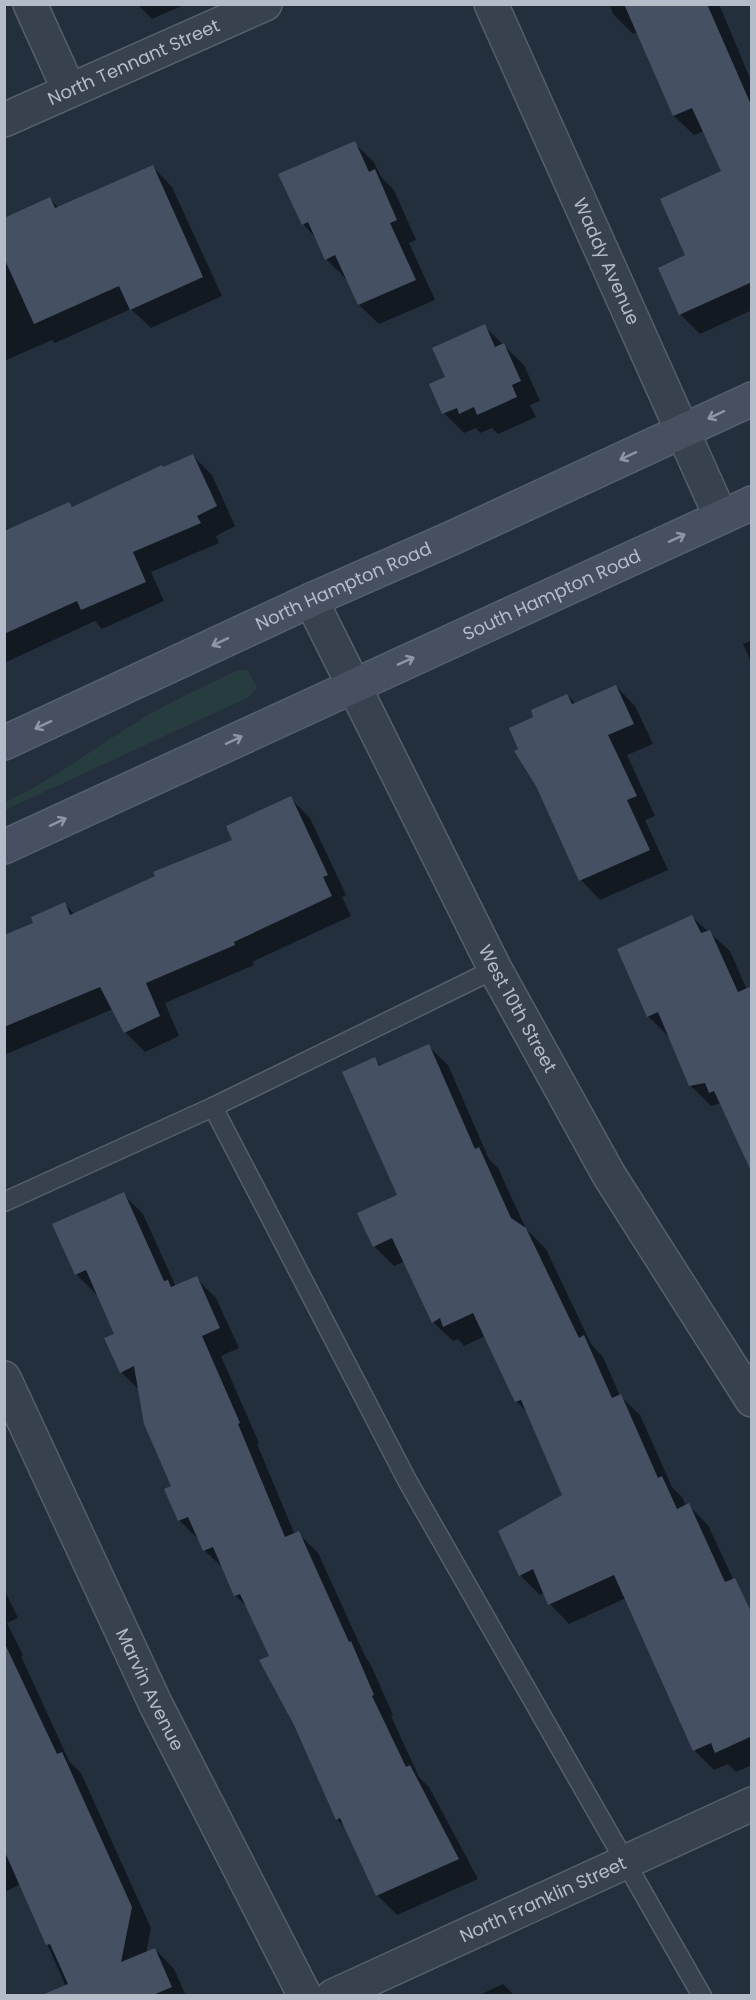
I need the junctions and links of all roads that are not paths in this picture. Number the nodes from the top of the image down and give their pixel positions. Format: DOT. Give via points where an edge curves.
graph roads {
  1 [pos="30,4"];
  2 [pos="265,4"];
  3 [pos="491,4"];
  4 [pos="69,90"];
  5 [pos="4,120"];
  6 [pos="752,399"];
  7 [pos="681,431"];
  8 [pos="752,503"];
  9 [pos="721,518"];
  10 [pos="311,600"];
  11 [pos="352,685"];
  12 [pos="4,743"];
  13 [pos="4,847"];
  14 [pos="495,969"];
  15 [pos="213,1107"];
  16 [pos="4,1202"];
  17 [pos="4,1378"];
  18 [pos="752,1400"];
  19 [pos="752,1804"];
  20 [pos="625,1862"];
  21 [pos="305,1995"];
  22 [pos="333,1995"];
  23 [pos="702,1995"];
  1 -- 4 [label="street"];
  2 -- 4 [label="street, North Tennant Street"];
  3 -- 7 [label="street, Waddy Avenue"];
  4 -- 5 [label="street, North Tennant Street"];
  6 -- 7 [label="main road, one-way"];
  7 -- 9 [label="street, Waddy Avenue"];
  7 -- 10 [label="main road, North Hampton Road, one-way"];
  8 -- 9 [label="main road, South Hampton Road"];
  11 -- 9 [label="main road, South Hampton Road, one-way"];
  10 -- 11 [label="street, West 10th Street"];
  10 -- 12 [label="main road, North Hampton Road, one-way"];
  13 -- 11 [label="main road, one-way"];
  11 -- 14 [label="street, West 10th Street"];
  14 -- 15 [label="lane"];
  14 -- 18 [label="street, West 10th Street" via="609,1175"];
  15 -- 16 [label="lane"];
  15 -- 20 [label="lane" via="408,1482"];
  17 -- 21 [label="street, Marvin Avenue" via="156,1705"];
  19 -- 20 [label="street, North Franklin Street"];
  20 -- 22 [label="street, North Franklin Street"];
  20 -- 23 [label="lane"];
}
